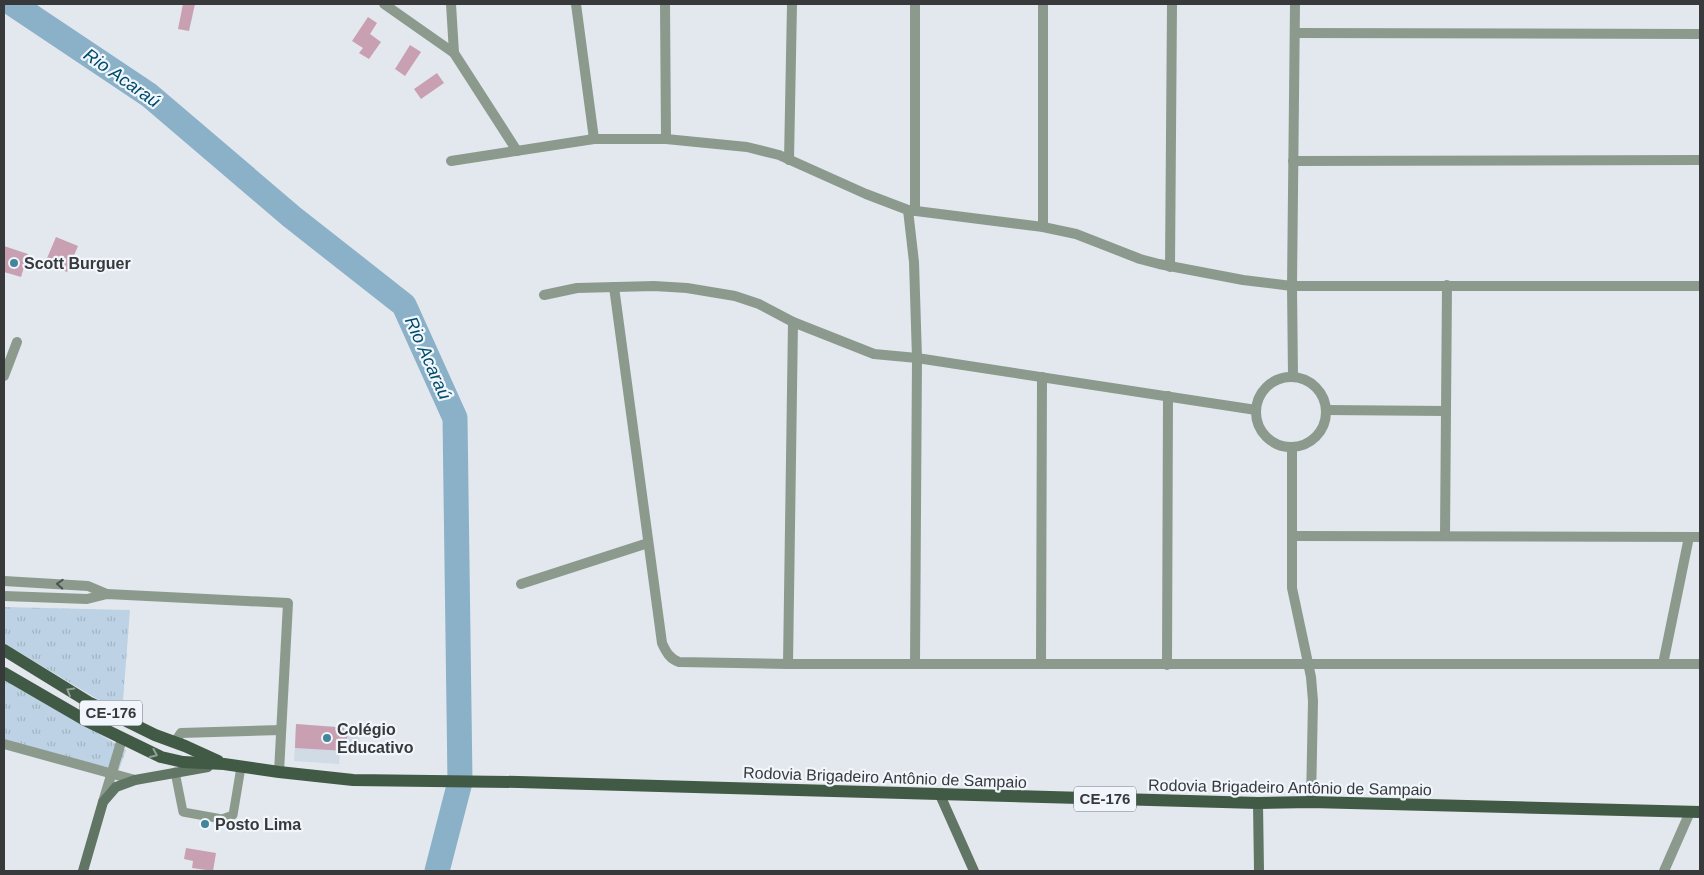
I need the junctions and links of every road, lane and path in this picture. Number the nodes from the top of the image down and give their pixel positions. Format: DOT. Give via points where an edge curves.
graph roads {
  1 [pos="384,4"];
  2 [pos="452,4"];
  3 [pos="576,4"];
  4 [pos="665,4"];
  5 [pos="792,4"];
  6 [pos="915,4"];
  7 [pos="1042,4"];
  8 [pos="1172,4"];
  9 [pos="1295,4"];
  10 [pos="1295,33"];
  11 [pos="1700,34"];
  12 [pos="454,53"];
  13 [pos="594,139"];
  14 [pos="666,139"];
  15 [pos="517,151"];
  16 [pos="789,160"];
  17 [pos="1293,160"];
  18 [pos="1700,160"];
  19 [pos="451,161"];
  20 [pos="911,210"];
  21 [pos="1043,227"];
  22 [pos="1170,267"];
  23 [pos="1447,285"];
  24 [pos="1292,286"];
  25 [pos="1700,286"];
  26 [pos="614,287"];
  27 [pos="544,295"];
  28 [pos="792,322"];
  29 [pos="16,342"];
  30 [pos="917,358"];
  31 [pos="4,376"];
  32 [pos="1042,377"];
  33 [pos="1293,377"];
  34 [pos="1168,396"];
  35 [pos="1256,410"];
  36 [pos="1326,410"];
  37 [pos="1446,410"];
  38 [pos="1292,448"];
  39 [pos="1292,536"];
  40 [pos="1446,536"];
  41 [pos="1689,537"];
  42 [pos="1700,537"];
  43 [pos="648,543"];
  44 [pos="4,581"];
  45 [pos="39,583"];
  46 [pos="521,584"];
  47 [pos="107,594"];
  48 [pos="4,596"];
  49 [pos="38,597"];
  50 [pos="4,650"];
  51 [pos="788,664"];
  52 [pos="915,664"];
  53 [pos="1041,664"];
  54 [pos="1663,664"];
  55 [pos="1700,664"];
  56 [pos="1167,665"];
  57 [pos="1308,665"];
  58 [pos="4,673"];
  59 [pos="281,730"];
  60 [pos="122,739"];
  61 [pos="175,742"];
  62 [pos="4,744"];
  63 [pos="224,764"];
  64 [pos="241,767"];
  65 [pos="175,772"];
  66 [pos="279,772"];
  67 [pos="112,773"];
  68 [pos="134,780"];
  69 [pos="940,795"];
  70 [pos="103,802"];
  71 [pos="1311,802"];
  72 [pos="1258,803"];
  73 [pos="1695,812"];
  74 [pos="82,871"];
  75 [pos="974,871"];
  76 [pos="1259,871"];
  77 [pos="1664,871"];
  1 -- 12 [label="street"];
  2 -- 12 [label="street"];
  3 -- 13 [label="street"];
  4 -- 14 [label="street"];
  5 -- 16 [label="street"];
  6 -- 20 [label="street"];
  7 -- 21 [label="street"];
  8 -- 22 [label="street"];
  9 -- 10 [label="street"];
  10 -- 11 [label="street"];
  10 -- 17 [label="street"];
  12 -- 15 [label="street"];
  13 -- 14 [label="street"];
  13 -- 15 [label="street"];
  14 -- 16 [label="street" via="748,147"];
  15 -- 19 [label="street"];
  16 -- 20 [label="street"];
  17 -- 18 [label="street"];
  17 -- 24 [label="street"];
  20 -- 21 [label="street"];
  20 -- 30 [label="street"];
  21 -- 22 [label="street" via="1076,234"];
  22 -- 24 [label="street"];
  23 -- 24 [label="street"];
  23 -- 25 [label="street"];
  23 -- 37 [label="street"];
  24 -- 33 [label="street"];
  26 -- 27 [label="street" via="577,288"];
  26 -- 28 [label="street" via="687,288 735,296 759,304"];
  26 -- 43 [label="street"];
  28 -- 30 [label="street" via="874,354"];
  28 -- 51 [label="street"];
  29 -- 31 [label="street"];
  30 -- 32 [label="street"];
  30 -- 52 [label="street"];
  32 -- 34 [label="street"];
  32 -- 53 [label="street"];
  33 -- 35 [label="street" via="1272,383 1262,394"];
  33 -- 36 [label="street" via="1312,384 1319,391"];
  34 -- 35 [label="street"];
  34 -- 56 [label="street"];
  35 -- 38 [label="street" via="1257,422 1270,441"];
  36 -- 37 [label="street"];
  36 -- 38 [label="street" via="1321,431 1313,440"];
  37 -- 40 [label="street"];
  38 -- 39 [label="street"];
  39 -- 40 [label="street"];
  39 -- 57 [label="street" via="1292,588"];
  40 -- 41 [label="street"];
  41 -- 42 [label="street"];
  41 -- 54 [label="street"];
  43 -- 46 [label="street"];
  43 -- 51 [label="street" via="662,643 670,657 680,662"];
  44 -- 45 [label="street"];
  47 -- 45 [label="street, one-way" via="88,586"];
  45 -- 49 [label="street"];
  47 -- 49 [label="street" via="87,599"];
  47 -- 59 [label="street" via="288,603"];
  48 -- 49 [label="street"];
  61 -- 50 [label="main road, CE-176, one-way" via="90,703"];
  51 -- 52 [label="street"];
  52 -- 53 [label="street"];
  53 -- 56 [label="street"];
  54 -- 55 [label="street"];
  54 -- 57 [label="street"];
  56 -- 57 [label="street"];
  57 -- 71 [label="street" via="1313,701"];
  58 -- 60 [label="main road, CE-176"];
  59 -- 61 [label="street" via="181,733"];
  59 -- 66 [label="street"];
  60 -- 63 [label="main road, CE-176, one-way" via="161,757 183,762"];
  60 -- 67 [label="street"];
  61 -- 63 [label="main road, CE-176"];
  62 -- 67 [label="street"];
  63 -- 64 [label="main road, CE-176"];
  63 -- 65 [label="street"];
  64 -- 65 [label="lane" via="233,815 222,819 183,812"];
  64 -- 66 [label="main road, CE-176"];
  65 -- 68 [label="street"];
  66 -- 69 [label="main road, Rodovia Brigadeiro Antônio de Sampaio / CE-176" via="353,780"];
  67 -- 68 [label="street"];
  67 -- 70 [label="street"];
  68 -- 70 [label="street" via="116,787"];
  69 -- 72 [label="main road, Rodovia Brigadeiro Antônio de Sampaio / CE-176"];
  69 -- 75 [label="street"];
  70 -- 74 [label="street"];
  71 -- 72 [label="main road, Rodovia Brigadeiro Antônio de Sampaio / CE-176"];
  71 -- 73 [label="main road, Rodovia Brigadeiro Antônio de Sampaio / CE-176"];
  72 -- 76 [label="street"];
  73 -- 77 [label="street"];
}
